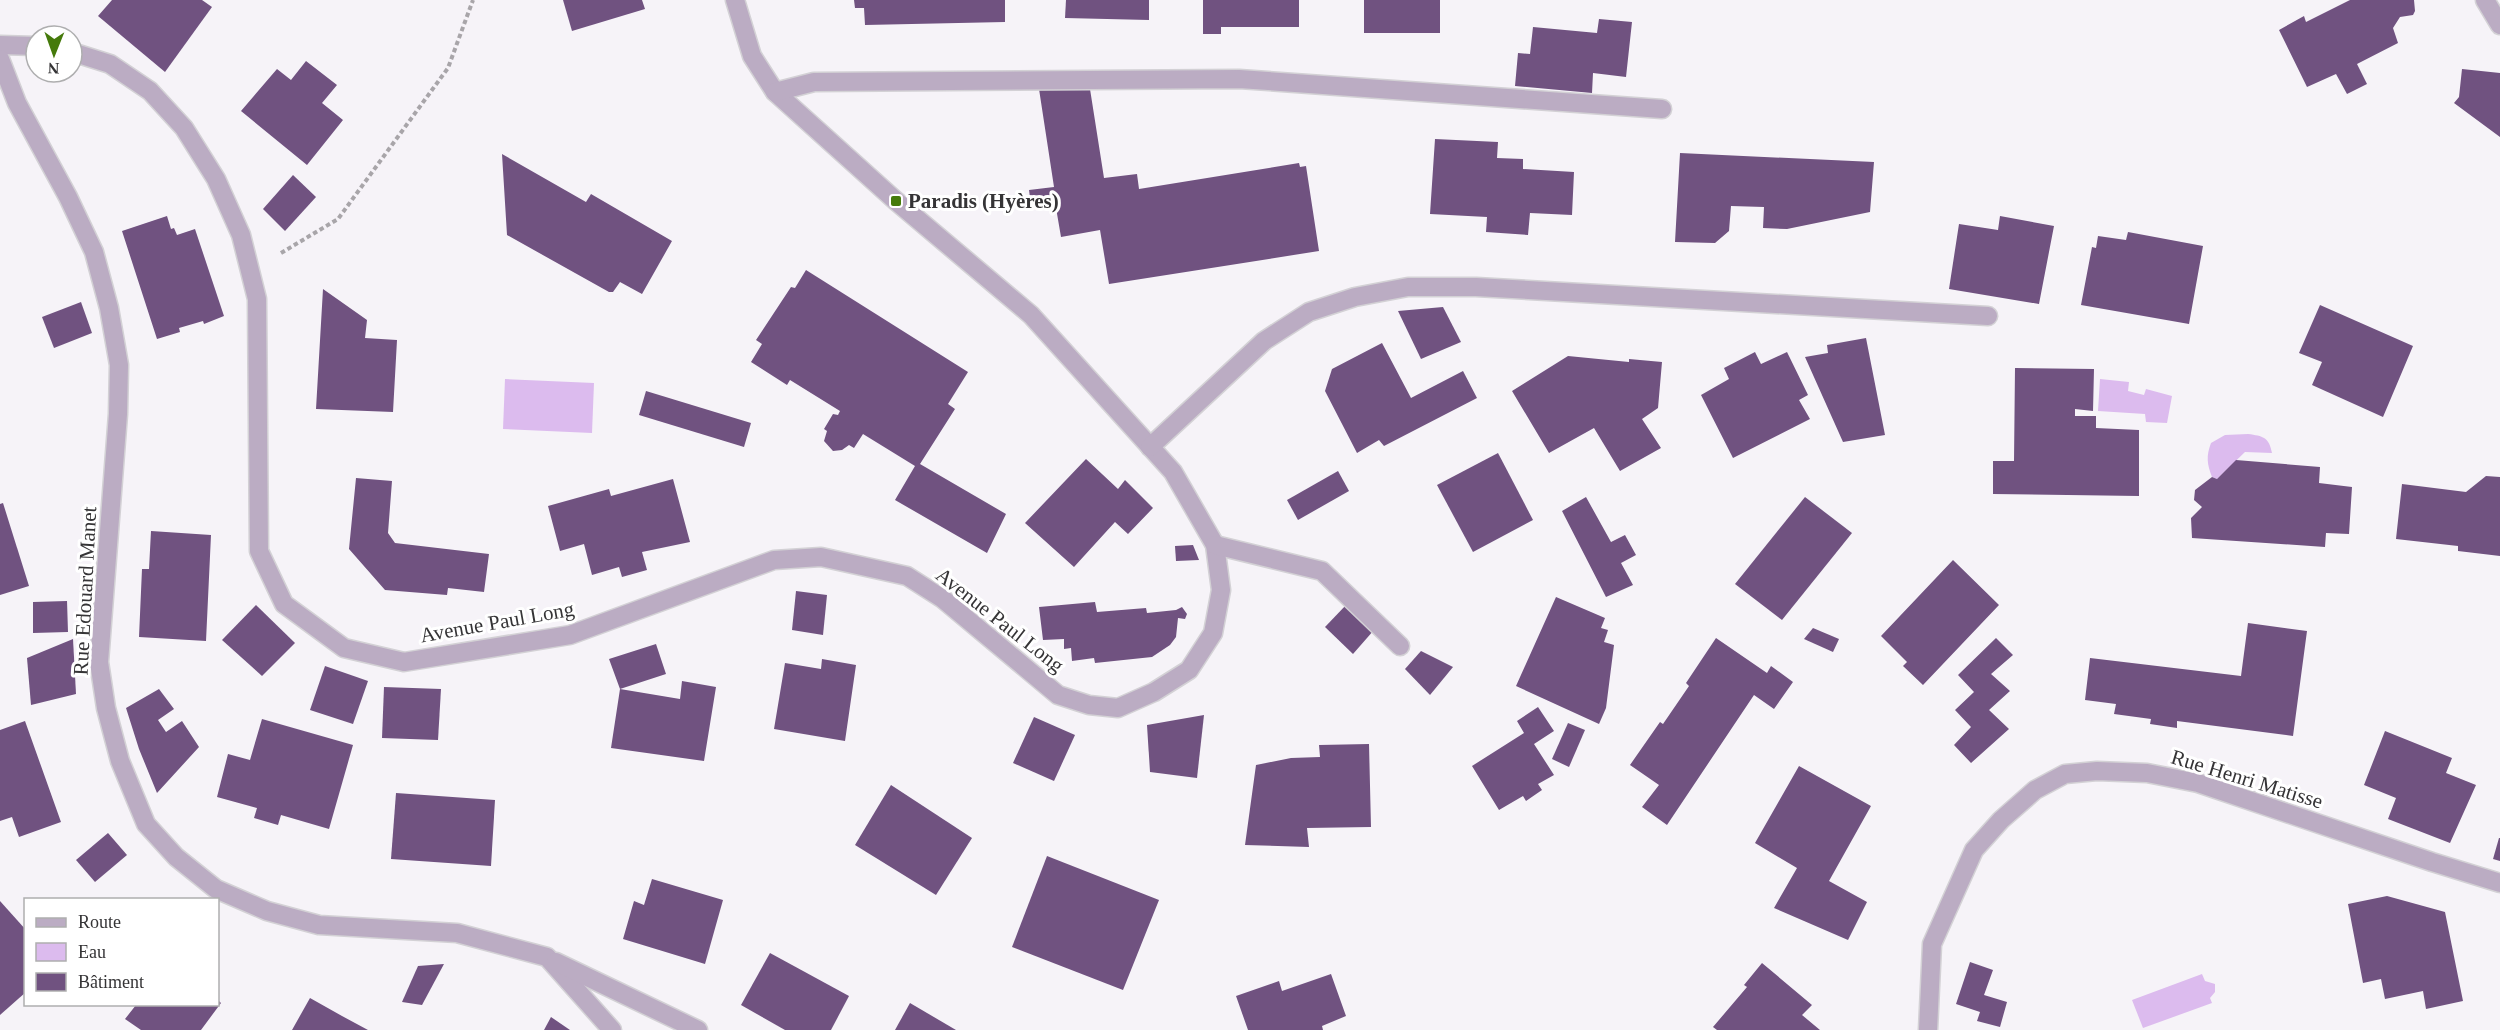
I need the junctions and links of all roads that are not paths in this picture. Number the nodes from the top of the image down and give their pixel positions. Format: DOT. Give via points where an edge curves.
graph roads {
  1 [pos="735,0"];
  2 [pos="2485,0"];
  3 [pos="2500,25"];
  4 [pos="0,45"];
  5 [pos="24,46"];
  6 [pos="84,56"];
  7 [pos="0,59"];
  8 [pos="775,92"];
  9 [pos="1662,109"];
  10 [pos="1988,316"];
  11 [pos="1150,447"];
  12 [pos="1215,545"];
  13 [pos="1400,646"];
  14 [pos="2500,883"];
  15 [pos="547,957"];
  16 [pos="612,1030"];
  17 [pos="698,1030"];
  18 [pos="1928,1030"];
  1 -- 8 [label="street, Avenue Paul Long" via="752,56"];
  2 -- 3 [label="street"];
  4 -- 5 [label="street"];
  6 -- 12 [label="street, Avenue Paul Long" via="110,64 150,91 184,128 216,179 241,235 257,299 259,551 284,604 344,648 404,662 570,635 774,560 821,557 907,576 943,599 1058,695 1089,705 1118,708 1190,670 1213,633 1221,590"];
  7 -- 15 [label="street, Rue Edouard Manet" via="16,103 94,252 109,308 119,364 118,414 99,662 120,761 146,824 176,857 216,889 267,911 319,925 457,933"];
  8 -- 9 [label="street" via="814,82 1239,79"];
  8 -- 11 [label="street, Avenue Paul Long" via="1031,315"];
  10 -- 11 [label="street" via="1476,287 1408,287 1355,297 1309,312 1264,341"];
  11 -- 12 [label="street, Avenue Paul Long" via="1173,472"];
  12 -- 13 [label="street" via="1322,571"];
  14 -- 18 [label="street, Rue Henri Matisse" via="2198,783 2147,773 2065,774 2035,790 1974,850 1932,944"];
  15 -- 16 [label="street"];
  15 -- 17 [label="street"];
}
